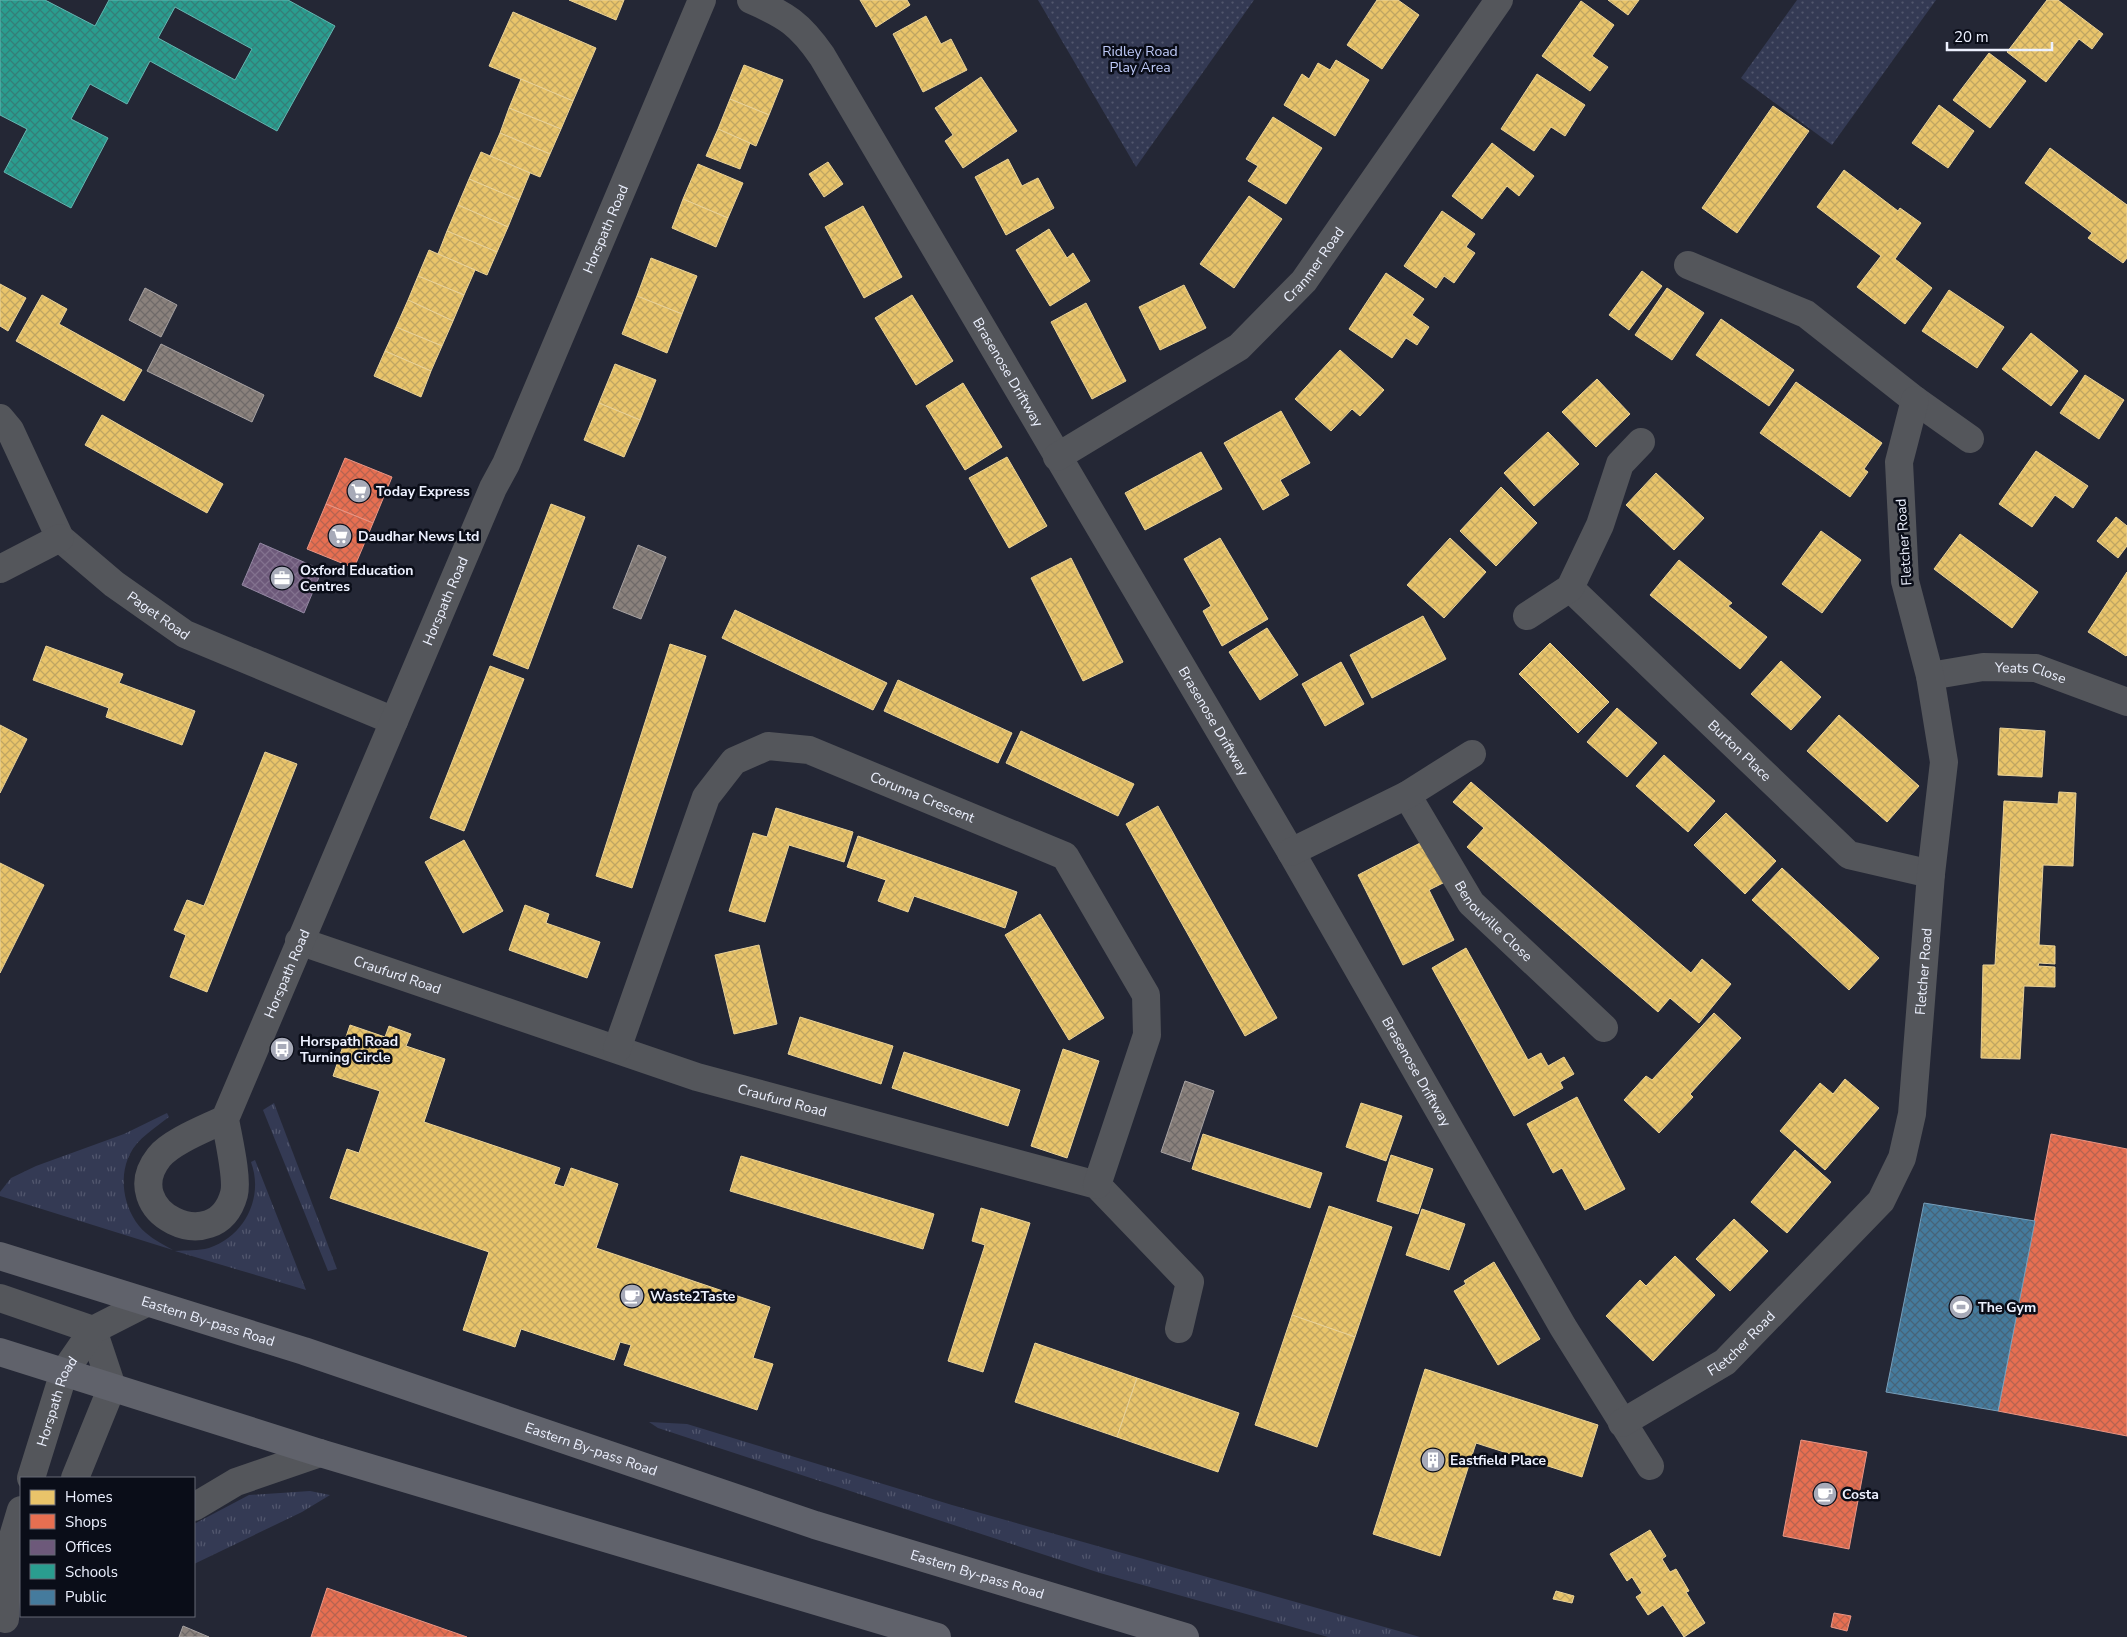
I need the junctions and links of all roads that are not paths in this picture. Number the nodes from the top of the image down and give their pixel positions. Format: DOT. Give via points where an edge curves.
graph roads {
  1 [pos="702,0"];
  2 [pos="751,0"];
  3 [pos="1499,0"];
  4 [pos="1688,265"];
  5 [pos="1914,400"];
  6 [pos="0,418"];
  7 [pos="1970,439"];
  8 [pos="1641,442"];
  9 [pos="1057,457"];
  10 [pos="60,538"];
  11 [pos="0,569"];
  12 [pos="1570,588"];
  13 [pos="1527,616"];
  14 [pos="1930,676"];
  15 [pos="2127,702"];
  16 [pos="394,721"];
  17 [pos="1472,754"];
  18 [pos="1407,795"];
  19 [pos="1291,852"];
  20 [pos="1931,874"];
  21 [pos="299,942"];
  22 [pos="1604,1028"];
  23 [pos="617,1049"];
  24 [pos="225,1119"];
  25 [pos="1097,1185"];
  26 [pos="0,1256"];
  27 [pos="0,1298"];
  28 [pos="146,1303"];
  29 [pos="1179,1329"];
  30 [pos="93,1330"];
  31 [pos="0,1352"];
  32 [pos="64,1372"];
  33 [pos="112,1387"];
  34 [pos="1622,1423"];
  35 [pos="320,1453"];
  36 [pos="1650,1466"];
  37 [pos="31,1477"];
  38 [pos="75,1477"];
  39 [pos="195,1506"];
  40 [pos="20,1513"];
  41 [pos="20,1596"];
  42 [pos="9,1619"];
  43 [pos="937,1637"];
  44 [pos="1185,1637"];
  1 -- 16 [label="street, Horspath Road" via="510,456 493,488"];
  2 -- 9 [label="street, Brasenose Driftway" via="786,17 806,33 822,56"];
  3 -- 9 [label="street, Cranmer Road" via="1304,281 1239,347"];
  4 -- 5 [label="street" via="1806,314"];
  5 -- 7 [label="street"];
  5 -- 14 [label="street, Fletcher Road" via="1899,462 1905,581"];
  6 -- 10 [label="street, Paget Road" via="10,430"];
  8 -- 12 [label="street" via="1620,464 1600,525"];
  9 -- 19 [label="street, Brasenose Driftway"];
  10 -- 11 [label="street"];
  10 -- 16 [label="street, Paget Road" via="114,584 185,634"];
  12 -- 13 [label="street"];
  12 -- 20 [label="street, Burton Place" via="1849,855"];
  14 -- 15 [label="street, Yeats Close" via="1983,667 2036,668"];
  14 -- 20 [label="street, Fletcher Road" via="1944,762"];
  16 -- 21 [label="street, Horspath Road"];
  17 -- 18 [label="street"];
  18 -- 19 [label="street"];
  18 -- 22 [label="street, Benouville Close" via="1471,903"];
  19 -- 34 [label="street, Brasenose Driftway" via="1553,1310"];
  20 -- 34 [label="street, Fletcher Road" via="1912,1114 1902,1158 1881,1201 1725,1362"];
  21 -- 23 [label="street, Craufurd Road"];
  21 -- 24 [label="street, Horspath Road"];
  23 -- 25 [label="street, Craufurd Road" via="697,1077"];
  23 -- 25 [label="street, Corunna Crescent" via="706,797 734,761 768,746 809,750 1065,856 1146,995 1147,1035"];
  25 -- 29 [label="street" via="1190,1282"];
  26 -- 28 [label="highway, Eastern By-pass Road"];
  27 -- 30 [label="street"];
  28 -- 30 [label="street, Horspath Road"];
  28 -- 44 [label="highway, Eastern By-pass Road" via="304,1351 815,1525"];
  30 -- 32 [label="street, Horspath Road"];
  30 -- 33 [label="street, Horspath Road"];
  31 -- 32 [label="highway"];
  32 -- 33 [label="highway"];
  32 -- 37 [label="street, Horspath Road"];
  33 -- 35 [label="highway"];
  33 -- 38 [label="street"];
  34 -- 36 [label="street, Brasenose Driftway"];
  35 -- 39 [label="street" via="236,1482"];
  35 -- 43 [label="highway"];
  40 -- 42 [label="street" via="9,1550"];
  41 -- 42 [label="street"];
}
